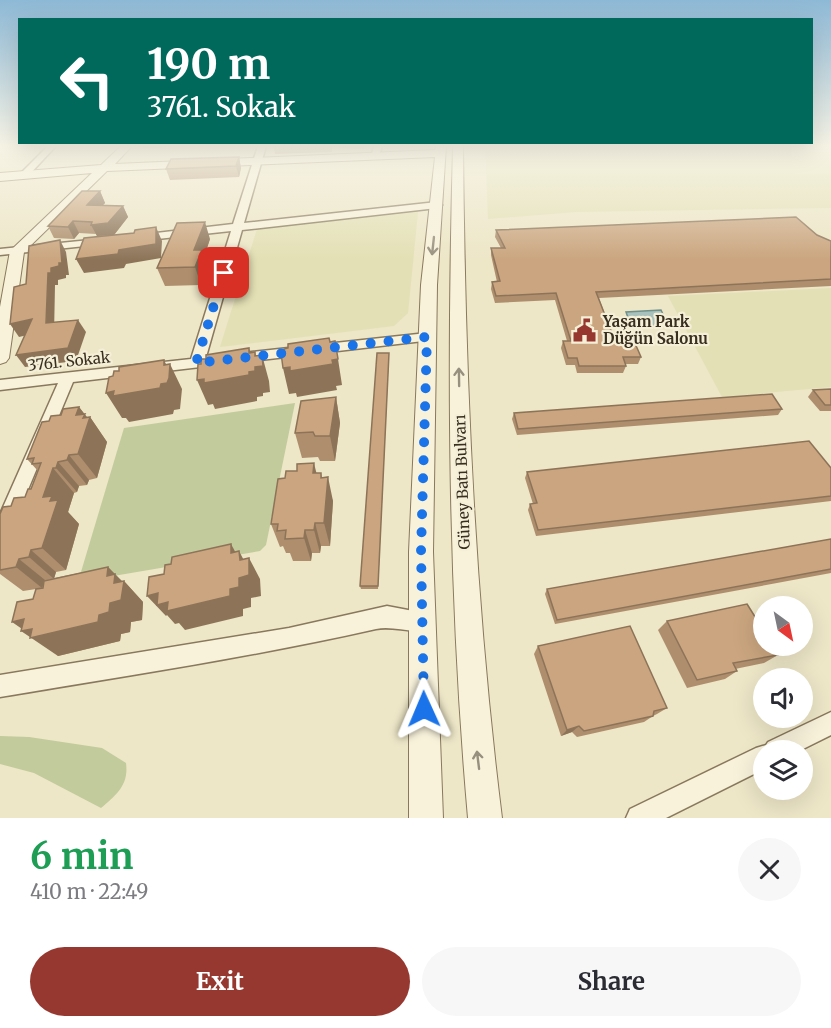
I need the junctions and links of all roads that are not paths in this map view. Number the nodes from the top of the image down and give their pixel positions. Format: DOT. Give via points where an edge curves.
graph roads {
  1 [pos="88,184"];
  2 [pos="251,184"];
  3 [pos="440,184"];
  4 [pos="449,184"];
  5 [pos="437,205"];
  6 [pos="237,228"];
  7 [pos="131,239"];
  8 [pos="108,242"];
  9 [pos="17,251"];
  10 [pos="0,252"];
  11 [pos="427,337"];
  12 [pos="0,358"];
  13 [pos="196,363"];
  14 [pos="68,377"];
  15 [pos="0,385"];
  16 [pos="0,535"];
  17 [pos="422,621"];
  18 [pos="0,686"];
  19 [pos="831,723"];
  20 [pos="796,740"];
  21 [pos="753,761"];
  22 [pos="426,818"];
  23 [pos="485,818"];
  24 [pos="639,818"];
  1 -- 9 [label="street"];
  2 -- 6 [label="street"];
  3 -- 5 [label="street"];
  23 -- 4 [label="street, Güney Batı Bulvarı, one-way" via="466,612 456,285"];
  5 -- 6 [label="street"];
  5 -- 11 [label="street, one-way"];
  6 -- 7 [label="street"];
  6 -- 13 [label="street"];
  8 -- 9 [label="street"];
  9 -- 10 [label="street"];
  9 -- 12 [label="street"];
  11 -- 13 [label="street, 3761. Sokak"];
  11 -- 17 [label="street"];
  13 -- 14 [label="street, 3761. Sokak"];
  14 -- 15 [label="street, 3761. Sokak"];
  14 -- 16 [label="street"];
  17 -- 18 [label="street" via="387,616 289,638"];
  17 -- 22 [label="street"];
  19 -- 20 [label="street"];
  21 -- 24 [label="street"];
}
